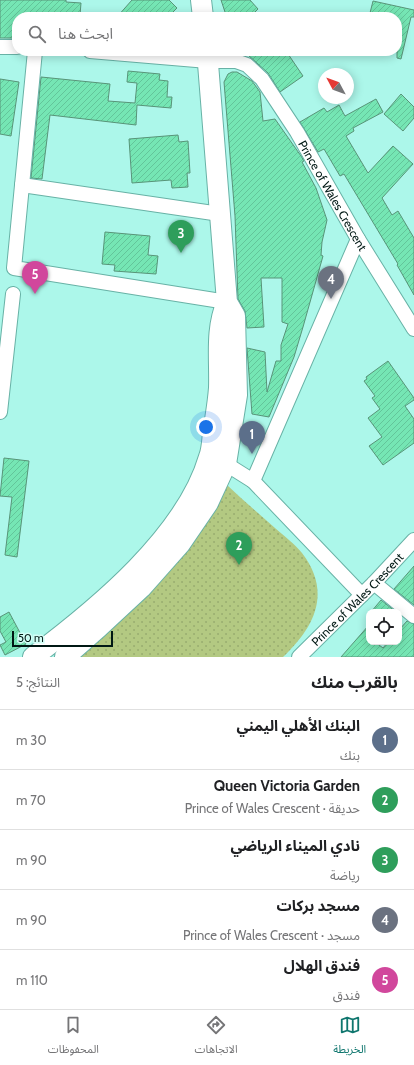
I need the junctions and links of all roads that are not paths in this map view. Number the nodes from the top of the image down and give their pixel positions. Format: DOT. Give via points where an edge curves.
graph roads {
  1 [pos="201,0"];
  2 [pos="202,12"];
  3 [pos="0,47"];
  4 [pos="12,47"];
  5 [pos="35,56"];
  6 [pos="208,56"];
  7 [pos="22,185"];
  8 [pos="220,214"];
  9 [pos="358,238"];
  10 [pos="13,294"];
  11 [pos="227,302"];
  12 [pos="414,329"];
  13 [pos="0,412"];
  14 [pos="218,460"];
  15 [pos="253,481"];
  16 [pos="414,540"];
  17 [pos="374,583"];
  18 [pos="362,595"];
  19 [pos="414,616"];
  20 [pos="33,657"];
  21 [pos="65,657"];
  22 [pos="299,657"];
  1 -- 2 [label="main road"];
  3 -- 4 [label="street"];
  5 -- 7 [label="street"];
  6 -- 8 [label="main road"];
  6 -- 9 [label="street, Prince of Wales Crescent" via="247,65 262,79 297,132"];
  7 -- 8 [label="street"];
  7 -- 11 [label="street" via="14,268"];
  8 -- 11 [label="main road"];
  9 -- 12 [label="street, Prince of Wales Crescent"];
  9 -- 15 [label="street"];
  10 -- 13 [label="street"];
  11 -- 14 [label="main road" via="220,317"];
  14 -- 15 [label="street"];
  14 -- 20 [label="main road" via="178,519 149,554 76,625"];
  14 -- 21 [label="main road" via="208,503 180,544 141,588"];
  15 -- 18 [label="street"];
  16 -- 17 [label="street, Prince of Wales Crescent"];
  17 -- 18 [label="street, Prince of Wales Crescent"];
  17 -- 19 [label="street"];
  18 -- 22 [label="street, Prince of Wales Crescent"];
}
